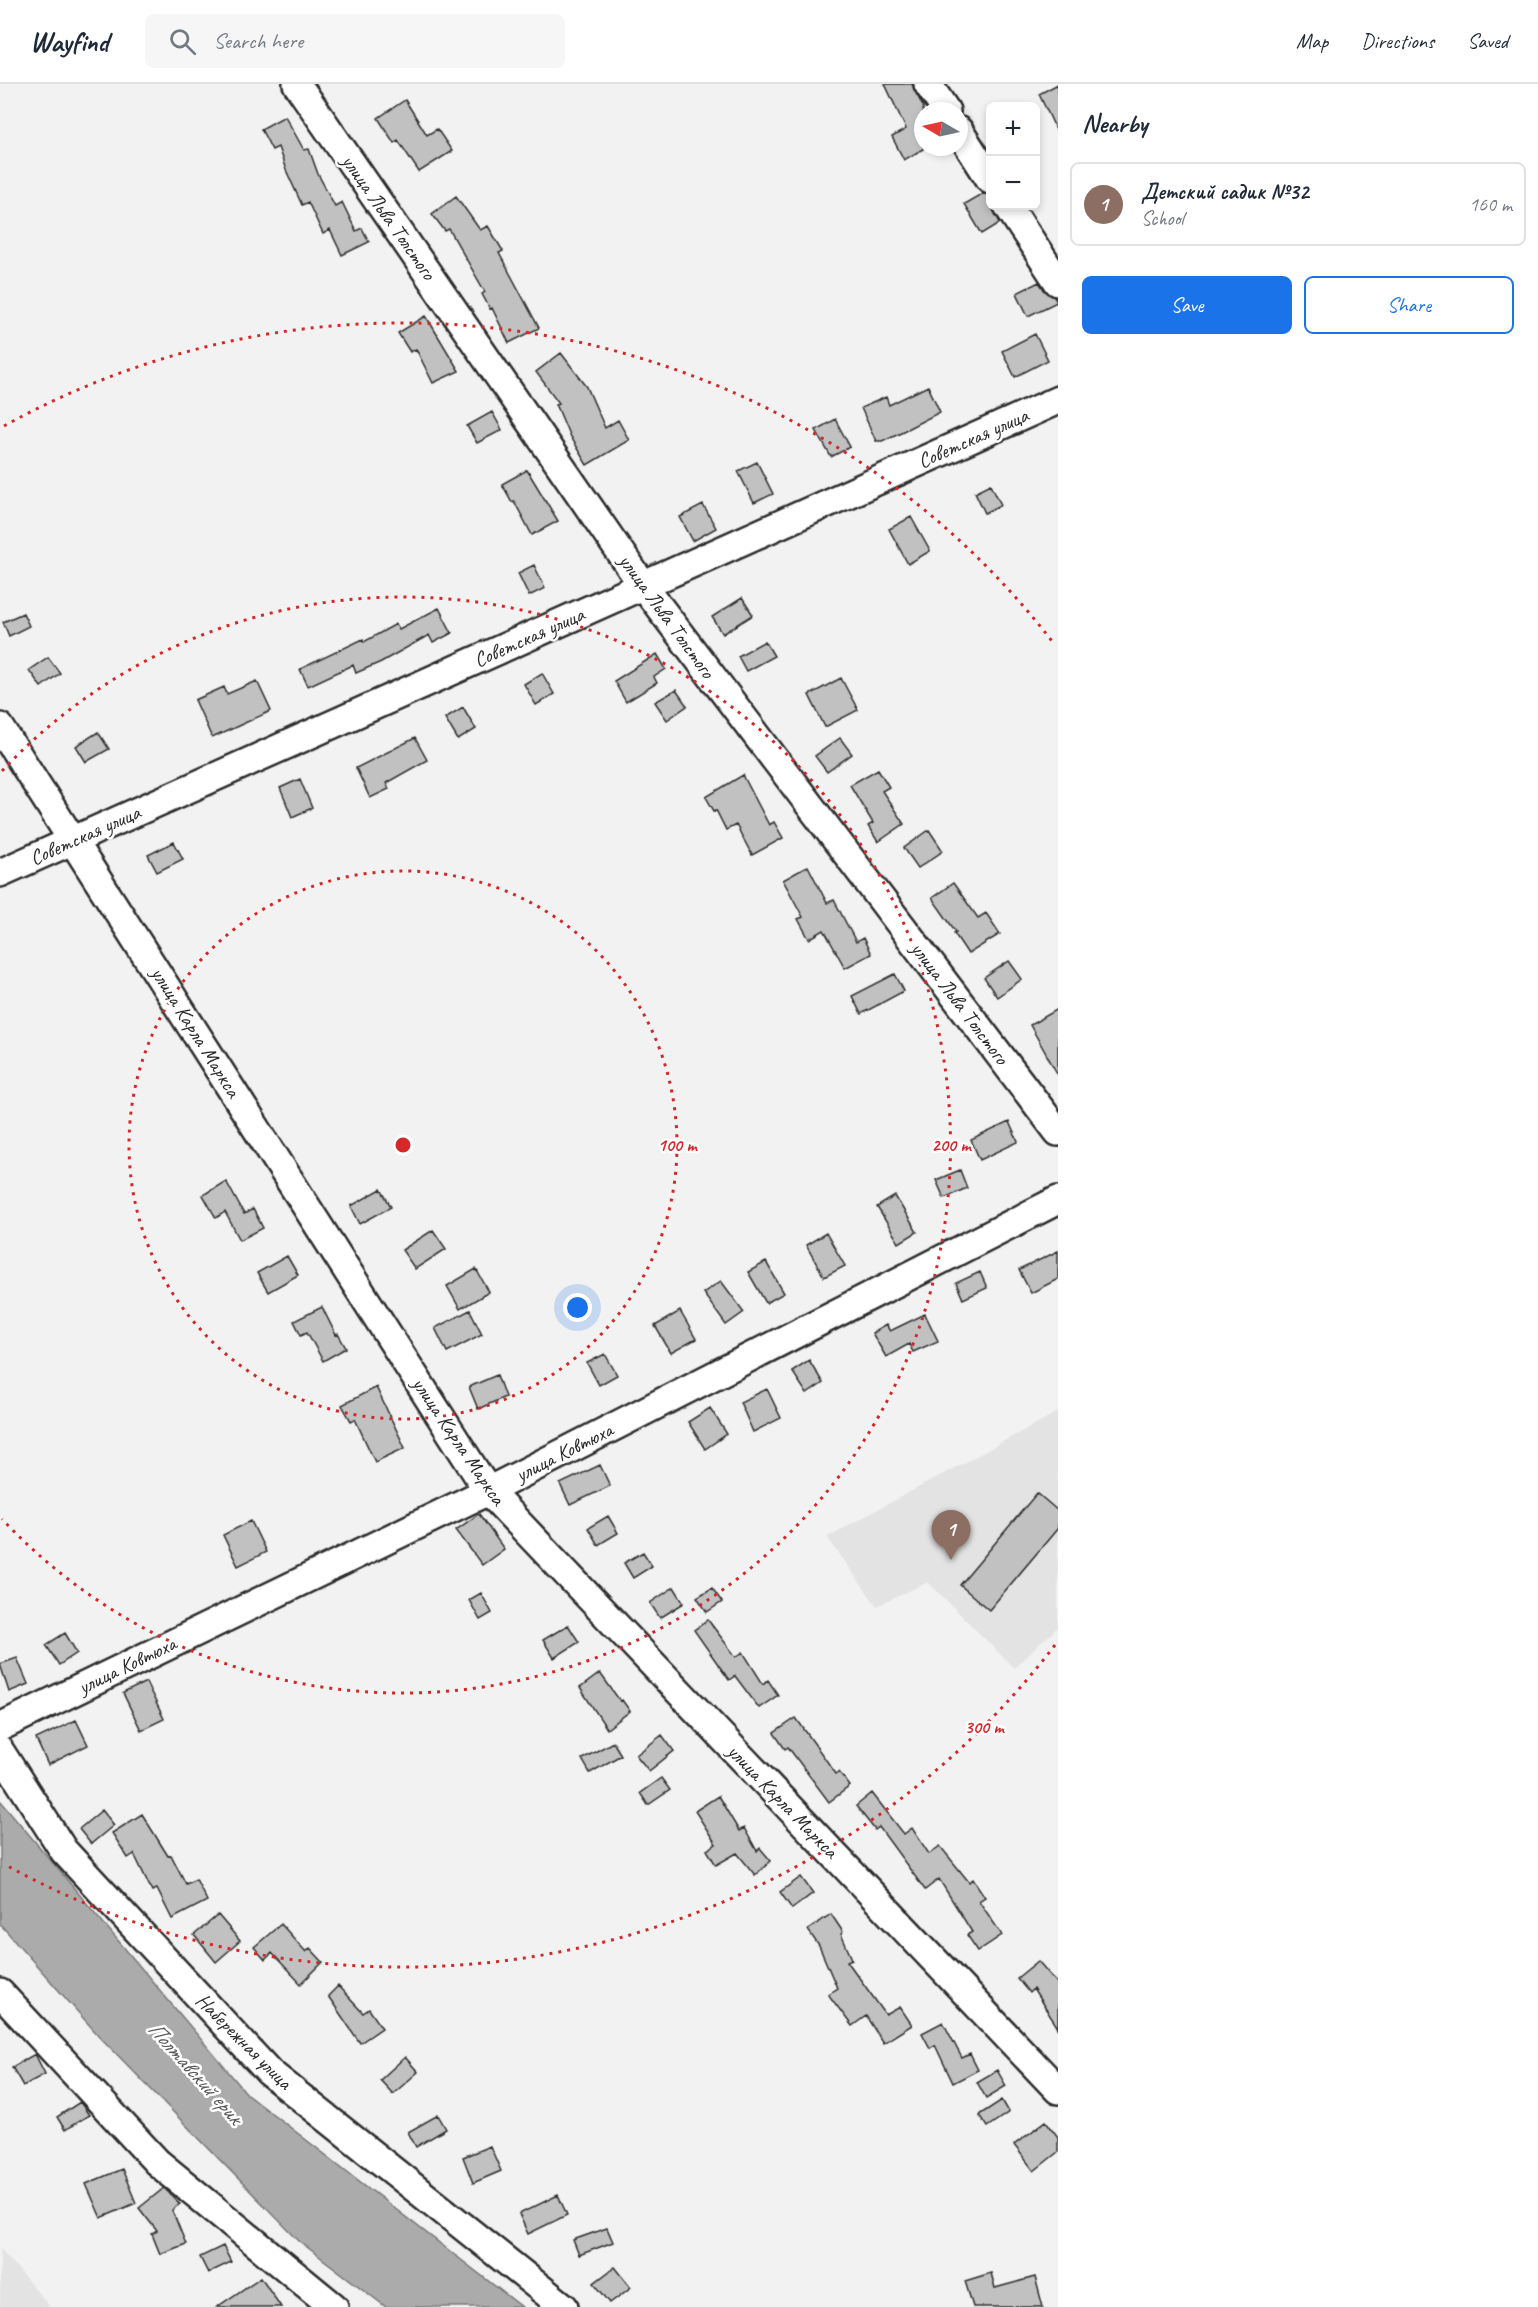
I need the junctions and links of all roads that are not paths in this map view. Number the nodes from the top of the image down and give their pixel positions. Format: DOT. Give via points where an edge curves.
graph roads {
  1 [pos="297,84"];
  2 [pos="928,84"];
  3 [pos="940,102"];
  4 [pos="968,145"];
  5 [pos="986,173"];
  6 [pos="1011,210"];
  7 [pos="1058,282"];
  8 [pos="1058,400"];
  9 [pos="644,586"];
  10 [pos="0,727"];
  11 [pos="74,840"];
  12 [pos="0,873"];
  13 [pos="1058,1132"];
  14 [pos="1058,1200"];
  15 [pos="488,1491"];
  16 [pos="0,1727"];
  17 [pos="0,1751"];
  18 [pos="0,1994"];
  19 [pos="1058,2090"];
  20 [pos="334,2307"];
  21 [pos="564,2307"];
  1 -- 9 [label="street, улица Льва Толстого"];
  2 -- 3 [label="street"];
  4 -- 5 [label="street"];
  6 -- 7 [label="street"];
  8 -- 9 [label="street, Советская улица"];
  9 -- 11 [label="street, Советская улица"];
  9 -- 13 [label="street, улица Льва Толстого"];
  10 -- 11 [label="street, улица Карла Маркса"];
  11 -- 12 [label="street, Советская улица"];
  11 -- 15 [label="street, улица Карла Маркса"];
  14 -- 15 [label="street, улица Ковтюха"];
  15 -- 16 [label="street, улица Ковтюха"];
  15 -- 19 [label="street, улица Карла Маркса"];
  17 -- 21 [label="street, Набережная улица" via="64,1851 269,2072"];
  18 -- 20 [label="street" via="157,2162"];
}
